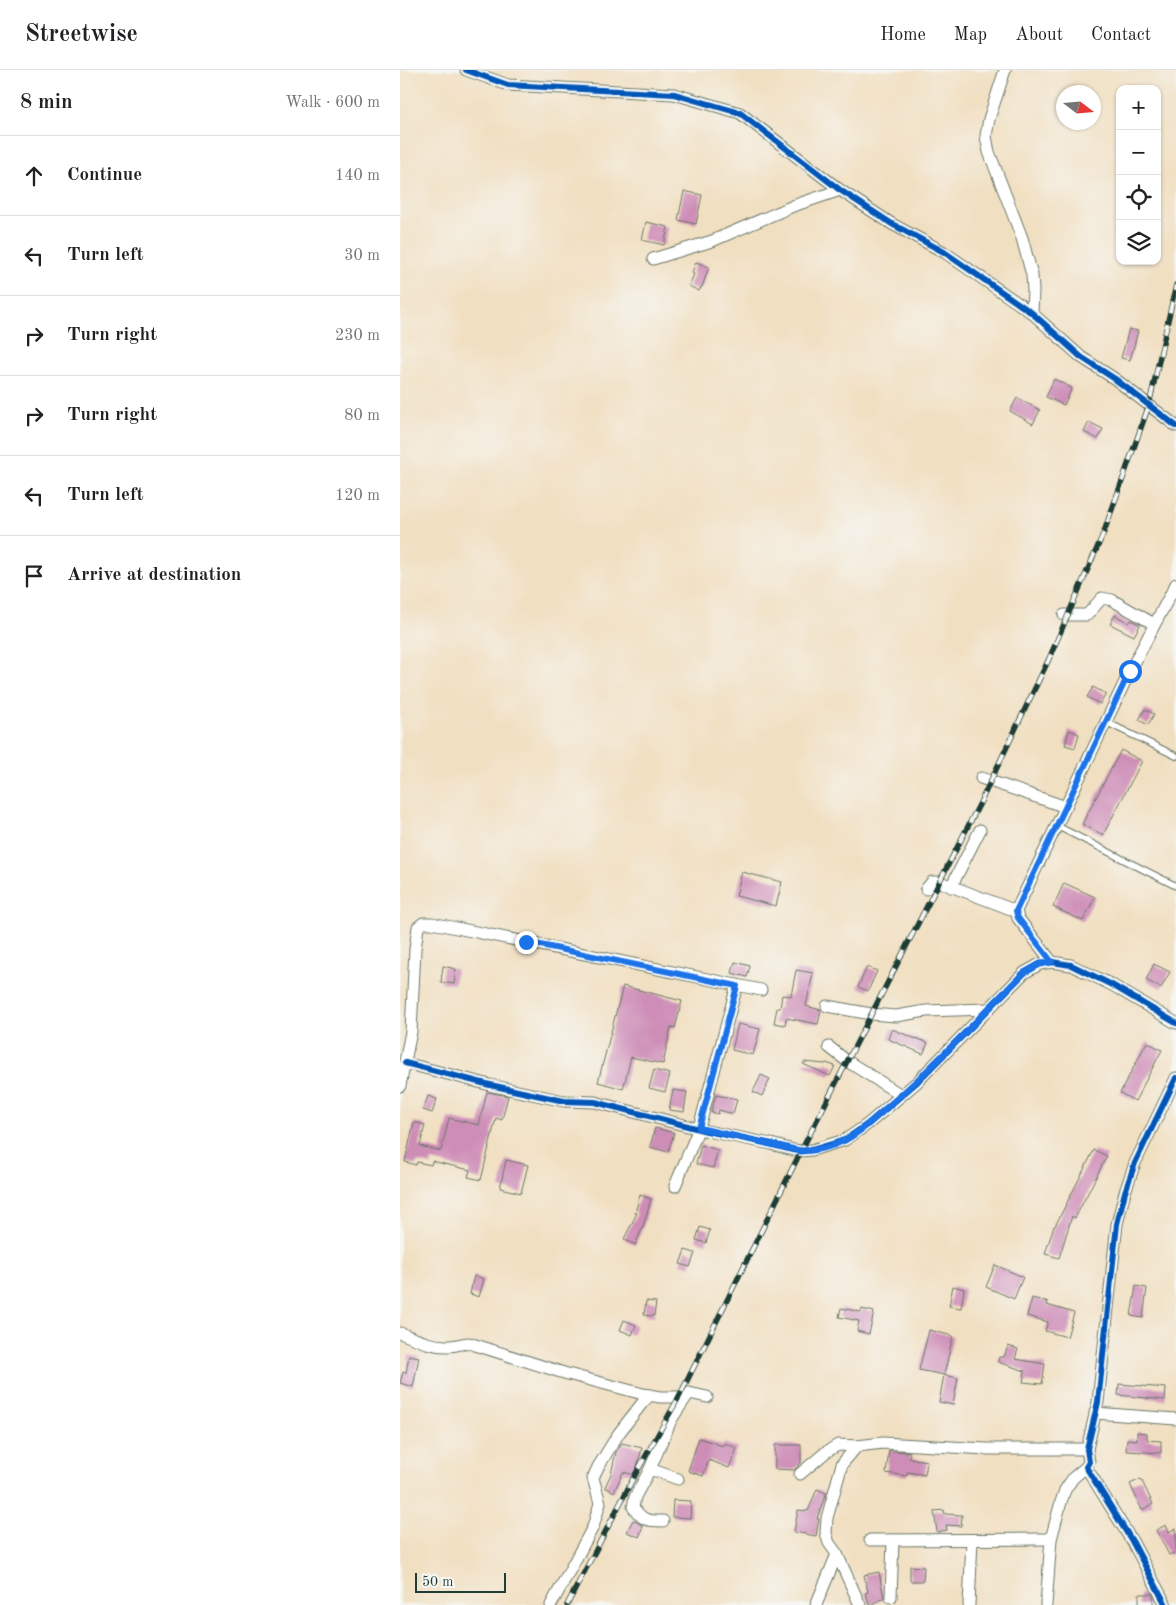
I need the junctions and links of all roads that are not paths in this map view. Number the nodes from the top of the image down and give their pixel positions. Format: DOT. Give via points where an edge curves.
graph roads {
  1 [pos="466,70"];
  2 [pos="1005,70"];
  3 [pos="840,190"];
  4 [pos="653,259"];
  5 [pos="1032,313"];
  6 [pos="1176,426"];
  7 [pos="1176,584"];
  8 [pos="1064,615"];
  9 [pos="1154,624"];
  10 [pos="1106,722"];
  11 [pos="1176,756"];
  12 [pos="981,778"];
  13 [pos="1066,806"];
  14 [pos="1057,826"];
  15 [pos="980,830"];
  16 [pos="951,886"];
  17 [pos="1176,886"];
  18 [pos="926,889"];
  19 [pos="1016,911"];
  20 [pos="1052,962"];
  21 [pos="737,986"];
  22 [pos="761,990"];
  23 [pos="827,1006"];
  24 [pos="987,1009"];
  25 [pos="1176,1023"];
  26 [pos="829,1047"];
  27 [pos="405,1063"];
  28 [pos="1176,1078"];
  29 [pos="400,1086"];
  30 [pos="901,1095"];
  31 [pos="699,1128"];
  32 [pos="675,1186"];
  33 [pos="400,1333"];
  34 [pos="690,1393"];
  35 [pos="650,1396"];
  36 [pos="707,1397"];
  37 [pos="1095,1413"];
  38 [pos="1176,1419"];
  39 [pos="857,1446"];
  40 [pos="1087,1449"];
  41 [pos="1086,1467"];
  42 [pos="650,1469"];
  43 [pos="800,1474"];
  44 [pos="678,1478"];
  45 [pos="663,1521"];
  46 [pos="1051,1539"];
  47 [pos="870,1540"];
  48 [pos="893,1540"];
  49 [pos="972,1540"];
  50 [pos="837,1554"];
  51 [pos="891,1597"];
  52 [pos="551,1605"];
  53 [pos="816,1605"];
  54 [pos="860,1605"];
  55 [pos="969,1605"];
  56 [pos="1046,1605"];
  57 [pos="1166,1605"];
  1 -- 3 [label="street" via="508,85 674,94 740,113"];
  2 -- 5 [label="street" via="986,136 1032,275"];
  3 -- 4 [label="street" via="793,206 712,241"];
  3 -- 5 [label="street" via="892,224 944,252"];
  5 -- 6 [label="street" via="1081,357"];
  7 -- 9 [label="street"];
  8 -- 9 [label="street" via="1087,615 1102,598 1112,600"];
  9 -- 10 [label="street"];
  10 -- 11 [label="lane"];
  10 -- 13 [label="street"];
  12 -- 13 [label="street"];
  13 -- 14 [label="street"];
  14 -- 17 [label="lane"];
  14 -- 19 [label="street"];
  15 -- 16 [label="street"];
  16 -- 18 [label="street" via="935,882"];
  16 -- 19 [label="street"];
  19 -- 20 [label="street"];
  20 -- 24 [label="street" via="1040,964 1024,973"];
  20 -- 25 [label="street" via="1071,965"];
  21 -- 22 [label="street"];
  21 -- 27 [label="street" via="423,923 418,928 415,949 411,1032"];
  21 -- 31 [label="street"];
  23 -- 24 [label="street" via="896,1016 926,1011"];
  24 -- 30 [label="street"];
  26 -- 30 [label="street"];
  27 -- 29 [label="street"];
  27 -- 31 [label="street" via="490,1085 564,1101 595,1102"];
  28 -- 37 [label="street" via="1124,1192 1117,1224"];
  30 -- 31 [label="street" via="845,1140 812,1150 793,1150"];
  31 -- 32 [label="street"];
  33 -- 35 [label="street" via="433,1345 469,1343"];
  34 -- 35 [label="street" via="679,1397"];
  34 -- 36 [label="street"];
  34 -- 42 [label="street" via="672,1420"];
  35 -- 52 [label="street" via="619,1433 598,1468 594,1478 600,1502 593,1527"];
  37 -- 38 [label="street"];
  37 -- 40 [label="street"];
  39 -- 40 [label="street" via="882,1443 986,1449"];
  39 -- 43 [label="street" via="838,1445"];
  39 -- 50 [label="street" via="842,1464 827,1518 826,1533"];
  40 -- 41 [label="street"];
  41 -- 46 [label="street" via="1065,1490"];
  41 -- 57 [label="street" via="1132,1541"];
  42 -- 44 [label="street"];
  42 -- 45 [label="street" via="633,1507 640,1517"];
  46 -- 49 [label="street"];
  46 -- 56 [label="street"];
  47 -- 48 [label="street"];
  48 -- 49 [label="street"];
  48 -- 51 [label="street"];
  49 -- 55 [label="street"];
  50 -- 53 [label="street"];
  50 -- 54 [label="street"];
}
